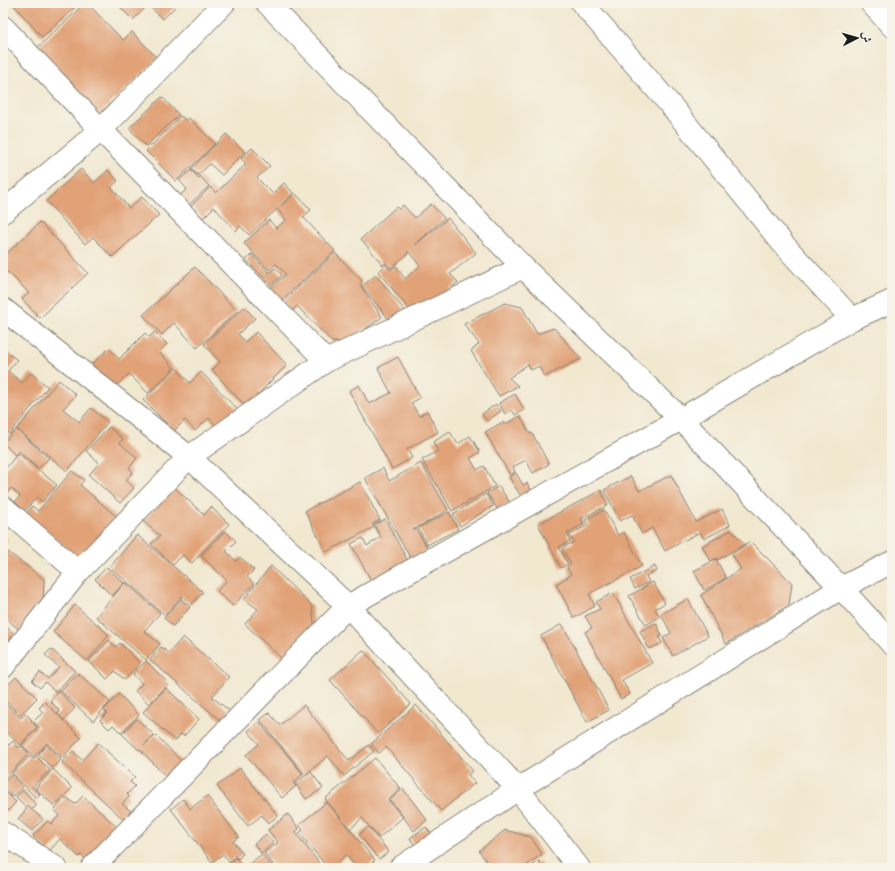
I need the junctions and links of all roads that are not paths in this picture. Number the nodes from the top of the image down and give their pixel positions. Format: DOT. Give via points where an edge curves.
graph roads {
  1 [pos="224,3"];
  2 [pos="267,3"];
  3 [pos="582,3"];
  4 [pos="871,3"];
  5 [pos="892,26"];
  6 [pos="3,27"];
  7 [pos="101,130"];
  8 [pos="3,212"];
  9 [pos="523,267"];
  10 [pos="892,301"];
  11 [pos="3,309"];
  12 [pos="852,319"];
  13 [pos="326,361"];
  14 [pos="681,419"];
  15 [pos="189,457"];
  16 [pos="3,507"];
  17 [pos="892,562"];
  18 [pos="78,572"];
  19 [pos="841,588"];
  20 [pos="348,606"];
  21 [pos="892,644"];
  22 [pos="3,667"];
  23 [pos="518,788"];
  24 [pos="3,833"];
  25 [pos="56,868"];
  26 [pos="92,868"];
  27 [pos="400,868"];
  28 [pos="579,868"];
  1 -- 7 [label="street"];
  2 -- 9 [label="street"];
  3 -- 12 [label="street" via="674,108 784,245"];
  4 -- 5 [label="street"];
  6 -- 7 [label="street"];
  7 -- 8 [label="street"];
  7 -- 13 [label="street"];
  9 -- 13 [label="street"];
  9 -- 14 [label="street"];
  10 -- 12 [label="street"];
  11 -- 15 [label="street"];
  12 -- 14 [label="street"];
  13 -- 15 [label="street"];
  14 -- 19 [label="street"];
  14 -- 20 [label="street"];
  15 -- 18 [label="street"];
  15 -- 20 [label="street"];
  16 -- 18 [label="street"];
  17 -- 19 [label="street"];
  18 -- 22 [label="street"];
  19 -- 21 [label="street"];
  19 -- 23 [label="street"];
  20 -- 23 [label="street"];
  20 -- 26 [label="street"];
  23 -- 27 [label="street"];
  23 -- 28 [label="street"];
  24 -- 25 [label="street"];
}
